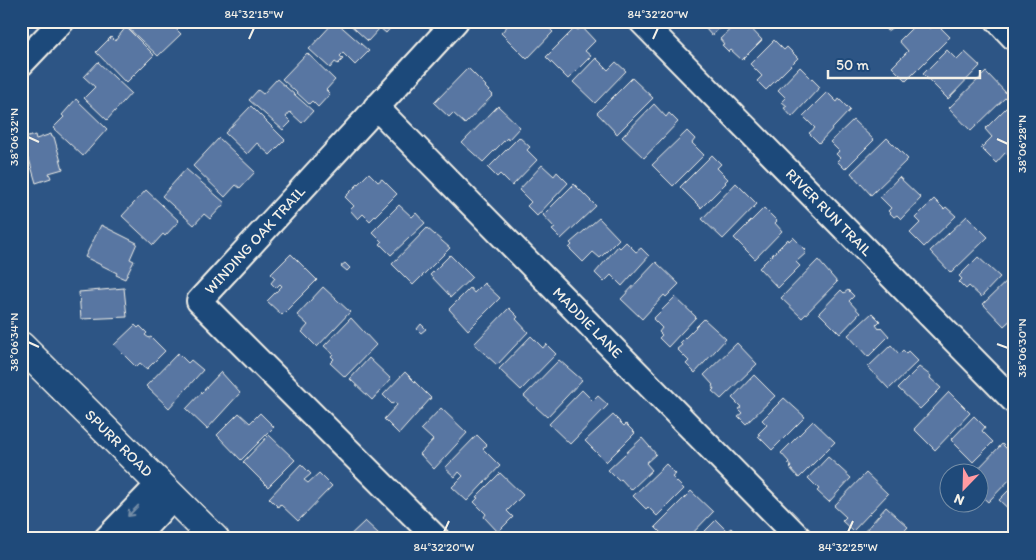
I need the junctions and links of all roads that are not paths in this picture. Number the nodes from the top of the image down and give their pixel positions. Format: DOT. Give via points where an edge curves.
graph roads {
  1 [pos="62,21"];
  2 [pos="456,21"];
  3 [pos="641,21"];
  4 [pos="998,21"];
  5 [pos="1015,39"];
  6 [pos="21,64"];
  7 [pos="376,107"];
  8 [pos="21,346"];
  9 [pos="1015,402"];
  10 [pos="166,490"];
  11 [pos="106,539"];
  12 [pos="134,539"];
  13 [pos="215,539"];
  14 [pos="437,539"];
  15 [pos="800,539"];
  1 -- 6 [label="street"];
  2 -- 7 [label="street, WINDING OAK TRAIL"];
  3 -- 9 [label="street, RIVER RUN TRAIL"];
  4 -- 5 [label="street"];
  7 -- 14 [label="street, WINDING OAK TRAIL" via="199,301"];
  7 -- 15 [label="street, MADDIE LANE"];
  8 -- 10 [label="street, SPURR ROAD"];
  10 -- 11 [label="street, one-way"];
  10 -- 12 [label="street"];
  10 -- 13 [label="street, SPURR ROAD"];
}
